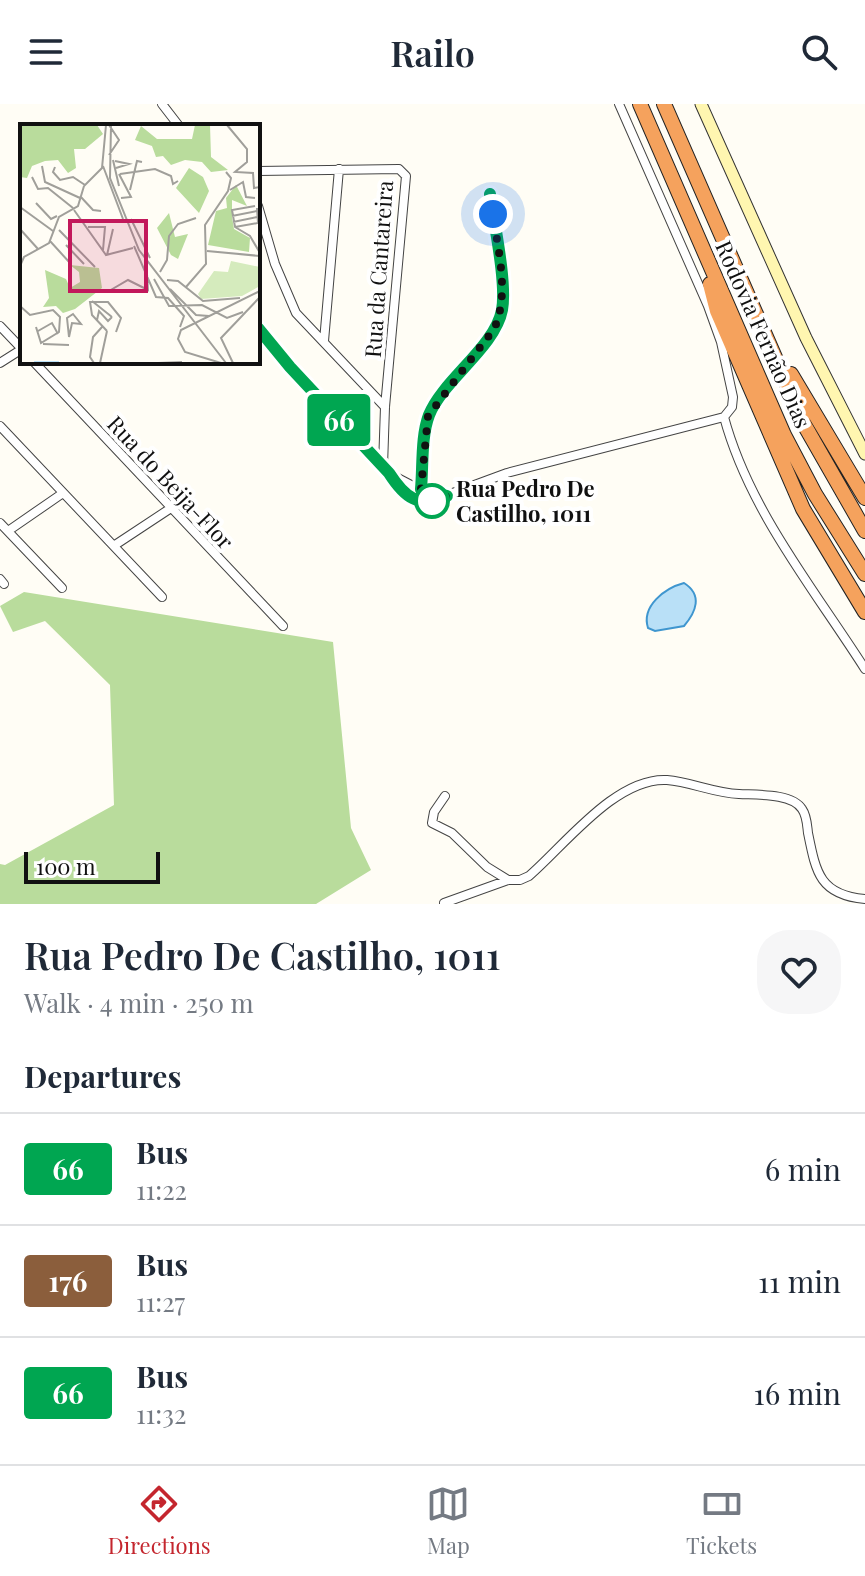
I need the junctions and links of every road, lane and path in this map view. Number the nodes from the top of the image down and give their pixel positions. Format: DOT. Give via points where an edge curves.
graph roads {
  1 [pos="162,104"];
  2 [pos="619,104"];
  3 [pos="640,104"];
  4 [pos="664,104"];
  5 [pos="701,104"];
  6 [pos="177,124"];
  7 [pos="339,169"];
  8 [pos="260,171"];
  9 [pos="490,194"];
  10 [pos="260,213"];
  11 [pos="694,230"];
  12 [pos="757,317"];
  13 [pos="0,326"];
  14 [pos="260,330"];
  15 [pos="324,341"];
  16 [pos="20,347"];
  17 [pos="20,350"];
  18 [pos="0,363"];
  19 [pos="36,364"];
  20 [pos="385,407"];
  21 [pos="724,417"];
  22 [pos="0,426"];
  23 [pos="770,434"];
  24 [pos="865,454"];
  25 [pos="386,470"];
  26 [pos="421,489"];
  27 [pos="63,493"];
  28 [pos="447,496"];
  29 [pos="865,498"];
  30 [pos="171,508"];
  31 [pos="825,511"];
  32 [pos="0,523"];
  33 [pos="8,531"];
  34 [pos="865,531"];
  35 [pos="115,545"];
  36 [pos="865,574"];
  37 [pos="62,588"];
  38 [pos="162,597"];
  39 [pos="865,612"];
  40 [pos="283,626"];
  41 [pos="865,669"];
  42 [pos="445,796"];
  43 [pos="508,880"];
  44 [pos="865,899"];
  45 [pos="444,903"];
  1 -- 6 [label="street"];
  2 -- 21 [label="street" via="721,342 733,397"];
  3 -- 11 [label="highway, Rodovia Fernão Dias"];
  4 -- 12 [label="highway, Rodovia Fernão Dias"];
  5 -- 24 [label="street" via="806,338"];
  7 -- 8 [label="street, Rua da Cantareira"];
  7 -- 15 [label="street"];
  7 -- 20 [label="street, Rua da Cantareira" via="399,169 406,176"];
  9 -- 26 [label="street" via="501,314 428,416"];
  10 -- 15 [label="street" via="296,313"];
  11 -- 23 [label="highway" via="717,311"];
  11 -- 31 [label="highway, Rodovia Fernão Dias" via="784,435"];
  12 -- 29 [label="highway"];
  12 -- 34 [label="highway, Rodovia Fernão Dias" via="805,426"];
  13 -- 16 [label="street"];
  14 -- 25 [label="street"];
  15 -- 20 [label="street"];
  17 -- 18 [label="street"];
  19 -- 30 [label="street, Rua do Beija-Flor"];
  20 -- 25 [label="street, Rua da Cantareira"];
  21 -- 28 [label="street" via="521,469"];
  21 -- 41 [label="street" via="731,445 761,505"];
  22 -- 27 [label="street"];
  23 -- 31 [label="highway"];
  23 -- 39 [label="highway" via="803,509"];
  25 -- 26 [label="street"];
  25 -- 28 [label="street" via="407,496 431,501"];
  26 -- 28 [label="street"];
  27 -- 33 [label="street"];
  27 -- 35 [label="street"];
  30 -- 35 [label="street"];
  30 -- 40 [label="street, Rua do Beija-Flor"];
  31 -- 36 [label="highway, Rodovia Fernão Dias"];
  32 -- 33 [label="street"];
  33 -- 37 [label="street"];
  35 -- 38 [label="street"];
  42 -- 43 [label="street" via="432,823"];
  43 -- 44 [label="street" via="529,876 610,800 633,787 663,780 796,803 806,817 821,879 830,889"];
  43 -- 45 [label="street"];
}
